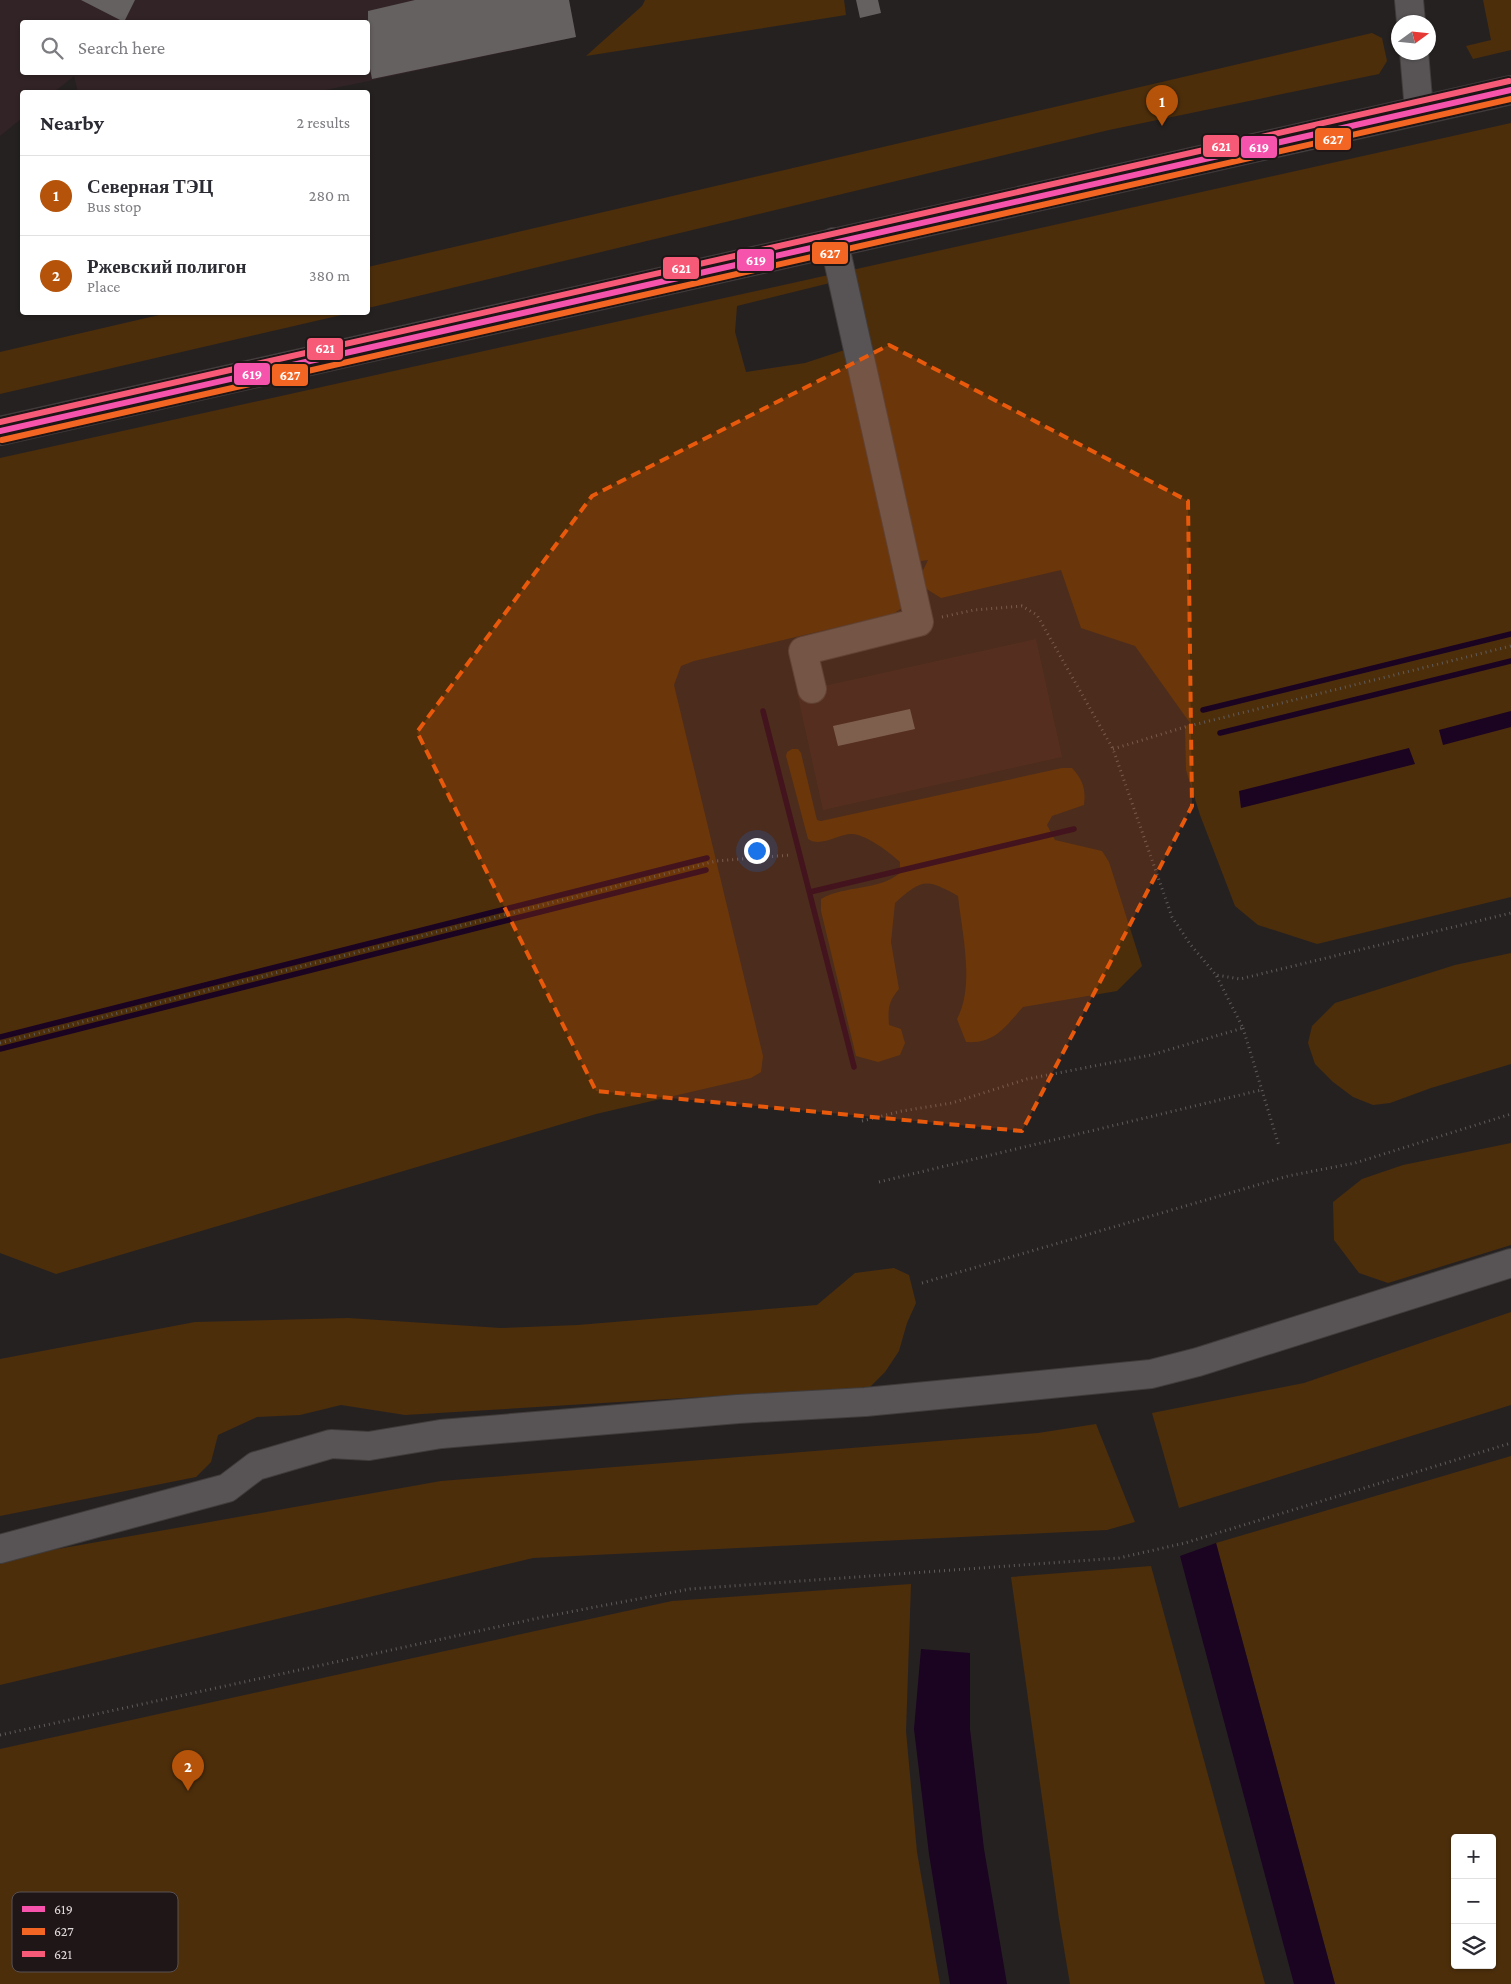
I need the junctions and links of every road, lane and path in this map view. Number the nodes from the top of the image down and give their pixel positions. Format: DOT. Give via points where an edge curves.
graph roads {
  1 [pos="1409,0"];
  2 [pos="1410,15"];
  3 [pos="1415,60"];
  4 [pos="1511,90"];
  5 [pos="1419,110"];
  6 [pos="834,242"];
  7 [pos="0,431"];
  8 [pos="919,622"];
  9 [pos="1511,646"];
  10 [pos="812,689"];
  11 [pos="1113,749"];
  12 [pos="791,855"];
  13 [pos="1511,913"];
  14 [pos="1216,975"];
  15 [pos="1243,1028"];
  16 [pos="0,1043"];
  17 [pos="1261,1090"];
  18 [pos="1511,1114"];
  19 [pos="862,1121"];
  20 [pos="1279,1146"];
  21 [pos="879,1182"];
  22 [pos="1511,1263"];
  23 [pos="922,1282"];
  24 [pos="1511,1443"];
  25 [pos="0,1549"];
  26 [pos="0,1735"];
  1 -- 2 [label="street"];
  3 -- 5 [label="street"];
  4 -- 5 [label="main road"];
  5 -- 6 [label="main road"];
  6 -- 7 [label="main road"];
  6 -- 8 [label="street"];
  8 -- 10 [label="street" via="803,652"];
  8 -- 11 [label="path" via="974,610 1022,606 1037,615"];
  9 -- 11 [label="path" via="1185,727"];
  11 -- 14 [label="path" via="1172,917"];
  12 -- 16 [label="path" via="716,861"];
  13 -- 14 [label="path" via="1240,978"];
  14 -- 15 [label="path"];
  15 -- 17 [label="path"];
  15 -- 19 [label="path" via="1151,1055 1027,1079 952,1104"];
  17 -- 20 [label="path"];
  17 -- 21 [label="path"];
  18 -- 23 [label="path" via="1355,1162 1288,1176"];
  22 -- 25 [label="street" via="1151,1374 865,1402 738,1409 441,1434 369,1446 331,1444 256,1466 227,1488"];
  24 -- 26 [label="path" via="1185,1543 1119,1558 690,1589 543,1616"];
}
